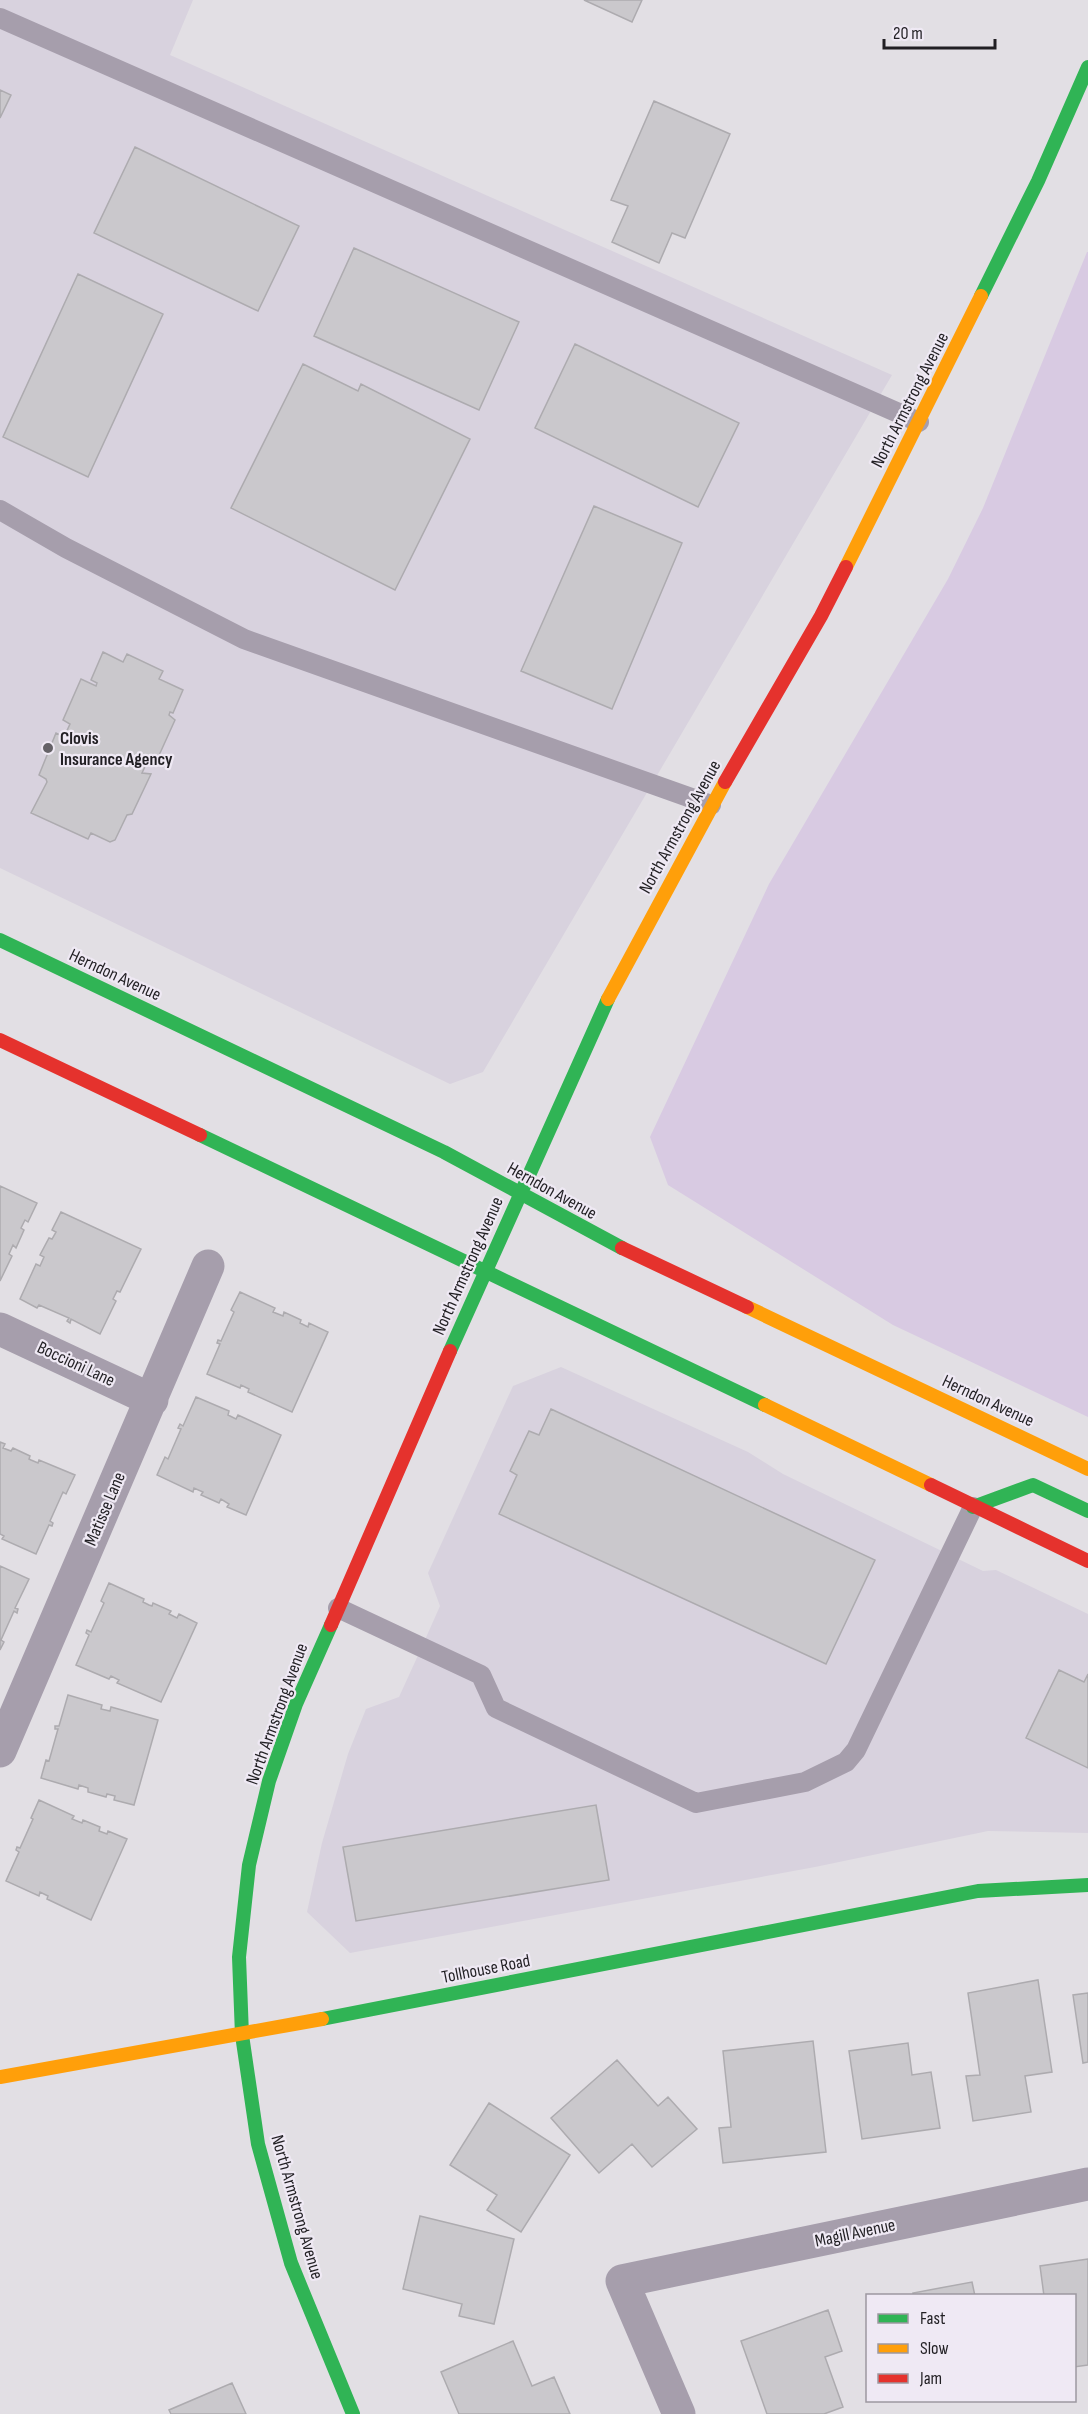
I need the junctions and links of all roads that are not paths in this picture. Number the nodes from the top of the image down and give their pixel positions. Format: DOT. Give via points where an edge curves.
graph roads {
  1 [pos="0,18"];
  2 [pos="1088,67"];
  3 [pos="919,422"];
  4 [pos="0,510"];
  5 [pos="711,805"];
  6 [pos="0,940"];
  7 [pos="0,1040"];
  8 [pos="520,1194"];
  9 [pos="208,1266"];
  10 [pos="485,1270"];
  11 [pos="0,1329"];
  12 [pos="152,1400"];
  13 [pos="1088,1469"];
  14 [pos="973,1507"];
  15 [pos="1088,1511"];
  16 [pos="1088,1561"];
  17 [pos="338,1608"];
  18 [pos="0,1751"];
  19 [pos="1088,1885"];
  20 [pos="242,2035"];
  21 [pos="0,2077"];
  22 [pos="1088,2184"];
  23 [pos="353,2414"];
  24 [pos="679,2414"];
  1 -- 3 [label="lane"];
  2 -- 3 [label="street, North Armstrong Avenue" via="1038,181"];
  3 -- 5 [label="street, North Armstrong Avenue" via="821,616"];
  4 -- 5 [label="lane" via="244,639"];
  5 -- 8 [label="street, North Armstrong Avenue" via="609,996"];
  6 -- 8 [label="street, Herndon Avenue" via="444,1152"];
  7 -- 10 [label="street"];
  8 -- 10 [label="street, North Armstrong Avenue"];
  8 -- 13 [label="street, Herndon Avenue" via="594,1235"];
  9 -- 12 [label="street, Matisse Lane"];
  10 -- 14 [label="street"];
  10 -- 17 [label="street, North Armstrong Avenue"];
  11 -- 12 [label="street, Boccioni Lane"];
  12 -- 18 [label="street, Matisse Lane"];
  14 -- 15 [label="street" via="1033,1485"];
  14 -- 16 [label="street"];
  14 -- 17 [label="lane" via="856,1750 846,1762 792,1786 696,1803 496,1708 481,1675"];
  17 -- 20 [label="street, North Armstrong Avenue" via="296,1704 269,1781 249,1865 239,1957"];
  19 -- 20 [label="street, Tollhouse Road" via="978,1891"];
  20 -- 21 [label="street, Tollhouse Road"];
  20 -- 23 [label="street, North Armstrong Avenue" via="258,2144 291,2262"];
  22 -- 24 [label="street, Magill Avenue" via="621,2282"];
}
